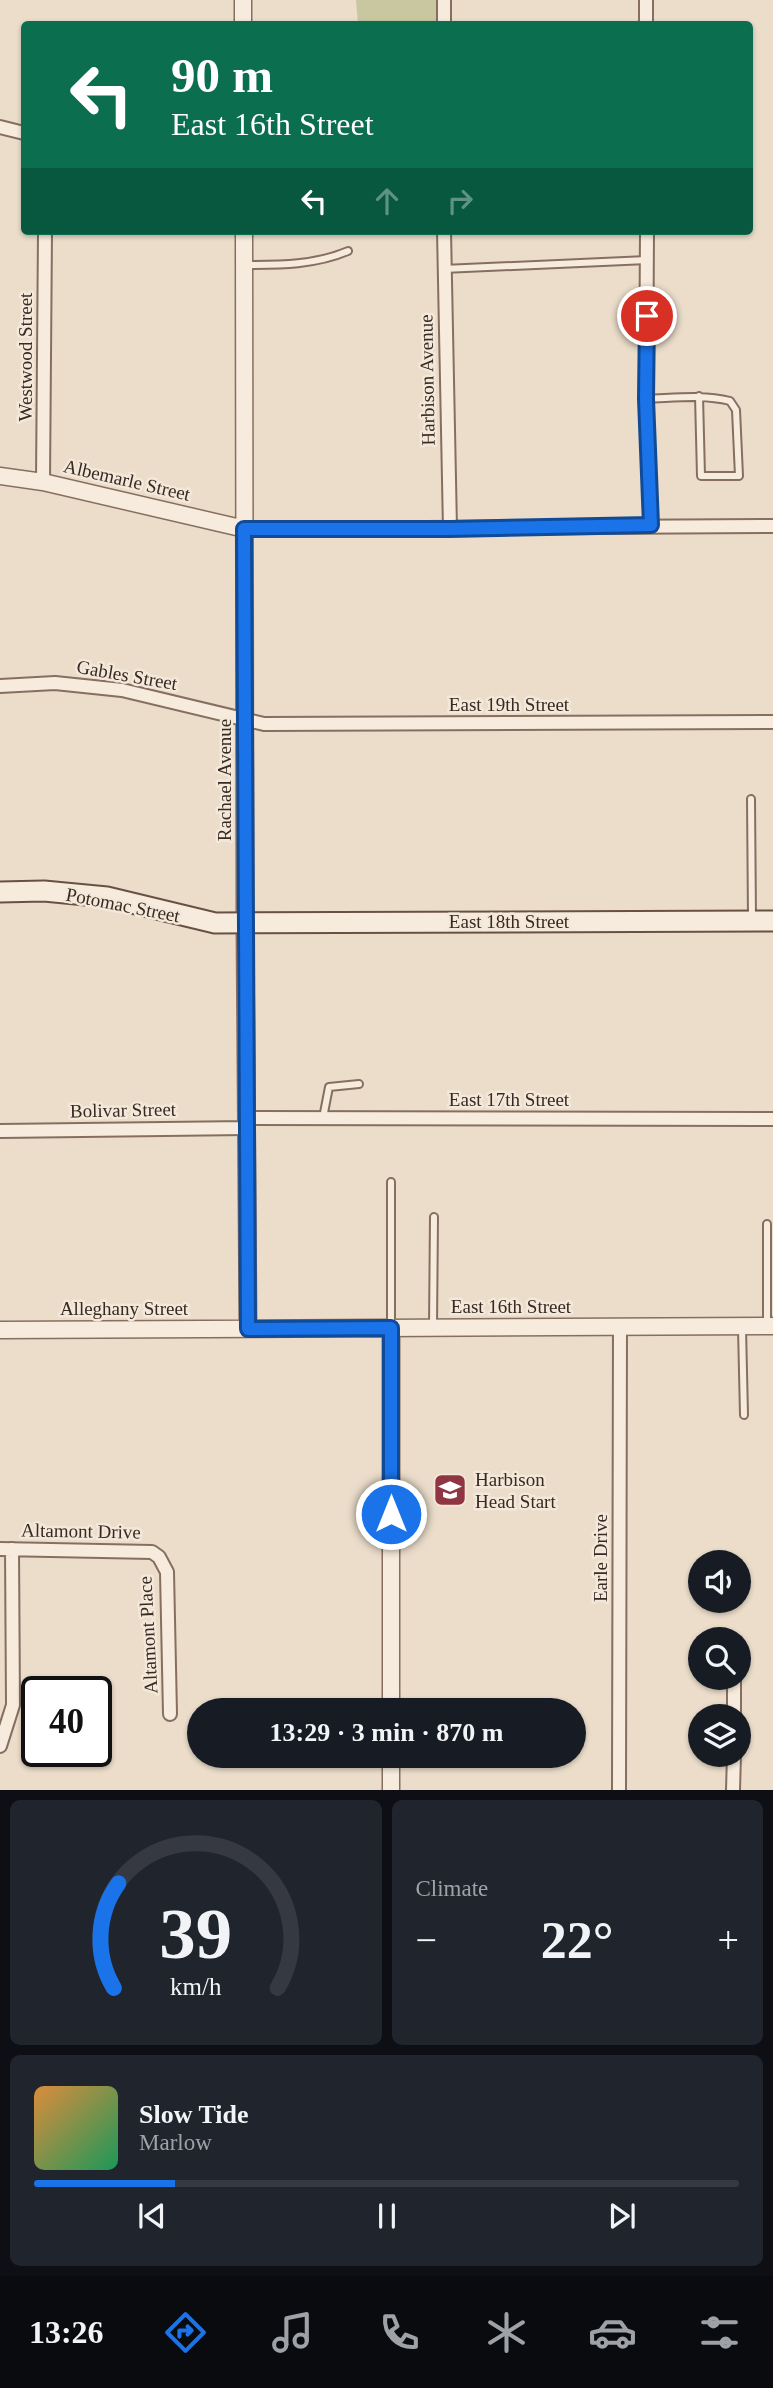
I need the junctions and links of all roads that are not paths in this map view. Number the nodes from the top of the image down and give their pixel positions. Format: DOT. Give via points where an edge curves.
graph roads {
  1 [pos="243,0"];
  2 [pos="444,0"];
  3 [pos="646,0"];
  4 [pos="243,21"];
  5 [pos="444,21"];
  6 [pos="646,21"];
  7 [pos="0,127"];
  8 [pos="21,132"];
  9 [pos="45,235"];
  10 [pos="244,235"];
  11 [pos="444,235"];
  12 [pos="647,235"];
  13 [pos="348,251"];
  14 [pos="647,260"];
  15 [pos="244,265"];
  16 [pos="443,269"];
  17 [pos="699,396"];
  18 [pos="646,399"];
  19 [pos="0,476"];
  20 [pos="43,482"];
  21 [pos="651,525"];
  22 [pos="773,526"];
  23 [pos="244,529"];
  24 [pos="450,529"];
  25 [pos="0,686"];
  26 [pos="246,720"];
  27 [pos="773,722"];
  28 [pos="751,799"];
  29 [pos="0,892"];
  30 [pos="773,920"];
  31 [pos="752,921"];
  32 [pos="245,924"];
  33 [pos="359,1084"];
  34 [pos="323,1118"];
  35 [pos="773,1119"];
  36 [pos="246,1123"];
  37 [pos="0,1130"];
  38 [pos="391,1182"];
  39 [pos="434,1217"];
  40 [pos="767,1223"];
  41 [pos="742,1326"];
  42 [pos="770,1326"];
  43 [pos="433,1327"];
  44 [pos="620,1327"];
  45 [pos="391,1328"];
  46 [pos="248,1329"];
  47 [pos="0,1330"];
  48 [pos="744,1415"];
  49 [pos="6,1549"];
  50 [pos="159,1556"];
  51 [pos="391,1698"];
  52 [pos="170,1714"];
  53 [pos="0,1746"];
  54 [pos="734,1767"];
  55 [pos="391,1768"];
  56 [pos="391,1790"];
  57 [pos="620,1790"];
  58 [pos="733,1790"];
  1 -- 4 [label="street"];
  2 -- 5 [label="street"];
  3 -- 6 [label="street"];
  7 -- 8 [label="street"];
  9 -- 20 [label="street, Westwood Street"];
  10 -- 15 [label="street, Rachael Avenue"];
  11 -- 16 [label="street, Harbison Avenue"];
  12 -- 14 [label="street"];
  13 -- 15 [label="lane" via="314,262"];
  14 -- 16 [label="lane"];
  14 -- 18 [label="street"];
  15 -- 23 [label="street, Rachael Avenue"];
  16 -- 24 [label="street, Harbison Avenue"];
  17 -- 17 [label="lane" via="730,401 736,410 739,476 701,476"];
  17 -- 18 [label="lane"];
  18 -- 21 [label="street"];
  19 -- 20 [label="street, Albemarle Street"];
  20 -- 23 [label="street, Albemarle Street"];
  21 -- 22 [label="street"];
  21 -- 24 [label="street"];
  23 -- 24 [label="street"];
  23 -- 26 [label="street, Rachael Avenue"];
  25 -- 26 [label="street, Gables Street" via="55,683 122,690"];
  26 -- 27 [label="street, East 19th Street" via="264,724"];
  26 -- 32 [label="street, Rachael Avenue"];
  28 -- 31 [label="lane"];
  29 -- 32 [label="main road, Potomac Street" via="107,897 215,923"];
  30 -- 31 [label="main road, East 18th Street"];
  31 -- 32 [label="main road, East 18th Street"];
  32 -- 36 [label="street, Rachael Avenue"];
  33 -- 34 [label="lane" via="329,1087"];
  34 -- 35 [label="street, East 17th Street"];
  34 -- 36 [label="street, East 17th Street"];
  36 -- 37 [label="street, Bolivar Street"];
  36 -- 46 [label="street, Rachael Avenue"];
  38 -- 45 [label="lane"];
  39 -- 43 [label="lane"];
  40 -- 42 [label="lane"];
  41 -- 42 [label="street, East 16th Street"];
  41 -- 44 [label="street, East 16th Street"];
  41 -- 48 [label="lane"];
  43 -- 44 [label="street, East 16th Street"];
  43 -- 45 [label="street, East 16th Street"];
  44 -- 57 [label="street, Earle Drive"];
  45 -- 46 [label="street, East 16th Street"];
  45 -- 51 [label="street"];
  46 -- 47 [label="street, Alleghany Street"];
  49 -- 50 [label="street, Altamont Drive" via="152,1552"];
  49 -- 53 [label="street" via="13,1705"];
  50 -- 52 [label="street, Altamont Place" via="167,1572"];
  54 -- 58 [label="street"];
  55 -- 56 [label="street"];
}
